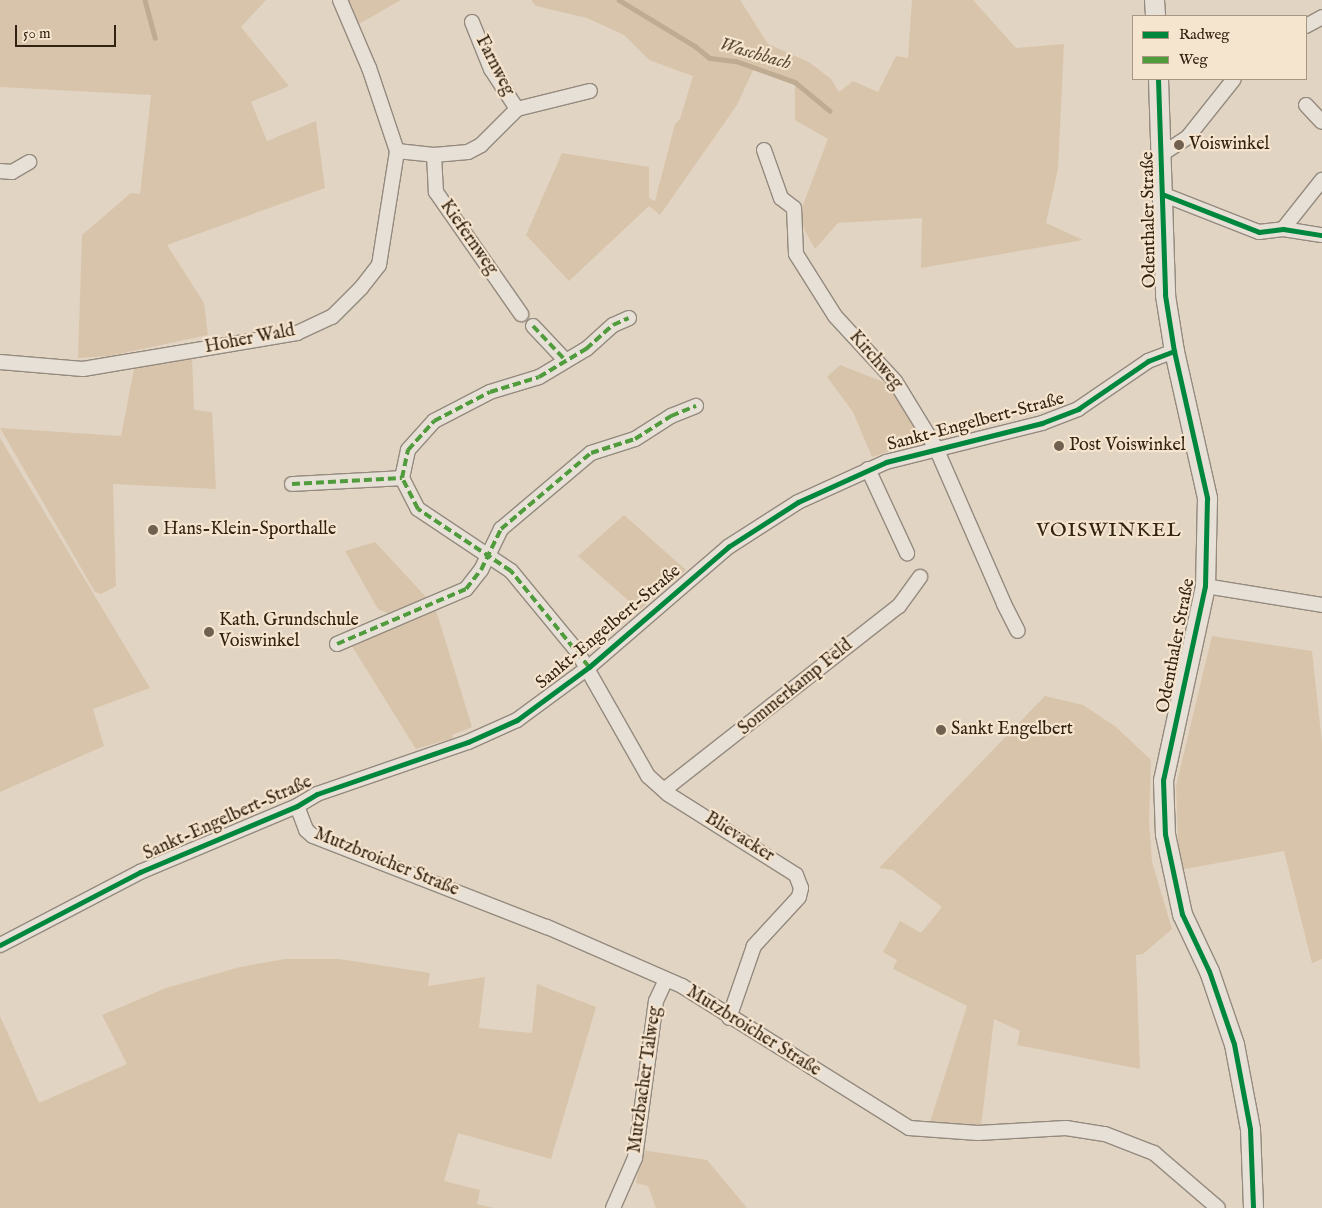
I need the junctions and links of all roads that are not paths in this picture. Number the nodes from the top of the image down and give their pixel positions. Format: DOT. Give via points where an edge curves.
graph roads {
  1 [pos="340,0"];
  2 [pos="1154,0"];
  3 [pos="1155,15"];
  4 [pos="1322,18"];
  5 [pos="472,22"];
  6 [pos="1307,26"];
  7 [pos="1158,80"];
  8 [pos="1233,80"];
  9 [pos="590,91"];
  10 [pos="1306,106"];
  11 [pos="517,109"];
  12 [pos="1322,122"];
  13 [pos="764,150"];
  14 [pos="398,151"];
  15 [pos="1162,154"];
  16 [pos="434,156"];
  17 [pos="29,162"];
  18 [pos="0,171"];
  19 [pos="1322,180"];
  20 [pos="1162,194"];
  21 [pos="1283,229"];
  22 [pos="1322,235"];
  23 [pos="521,314"];
  24 [pos="629,318"];
  25 [pos="533,326"];
  26 [pos="1174,351"];
  27 [pos="565,360"];
  28 [pos="0,362"];
  29 [pos="696,406"];
  30 [pos="936,448"];
  31 [pos="868,469"];
  32 [pos="402,478"];
  33 [pos="292,484"];
  34 [pos="907,553"];
  35 [pos="489,554"];
  36 [pos="920,578"];
  37 [pos="1205,586"];
  38 [pos="1322,605"];
  39 [pos="1018,631"];
  40 [pos="337,644"];
  41 [pos="589,667"];
  42 [pos="664,790"];
  43 [pos="297,806"];
  44 [pos="0,946"];
  45 [pos="666,980"];
  46 [pos="729,1018"];
  47 [pos="613,1208"];
  48 [pos="1218,1208"];
  49 [pos="1254,1208"];
  1 -- 14 [label="street, Hoher Wald" via="369,68"];
  2 -- 3 [label="main road"];
  4 -- 6 [label="street"];
  5 -- 11 [label="street, Farnweg" via="491,69"];
  7 -- 15 [label="main road, Odenthaler Straße"];
  8 -- 15 [label="street" via="1187,138"];
  9 -- 11 [label="street"];
  10 -- 12 [label="street"];
  11 -- 16 [label="street" via="481,145 455,156"];
  13 -- 30 [label="street, Kirchweg" via="781,198 794,208 796,254 804,268 835,316 895,381"];
  14 -- 16 [label="street"];
  14 -- 28 [label="street, Hoher Wald" via="379,265 332,317 297,333 83,369"];
  15 -- 20 [label="main road, Odenthaler Straße"];
  16 -- 23 [label="street, Kiefernweg" via="436,192"];
  17 -- 18 [label="street" via="12,172"];
  19 -- 21 [label="street"];
  20 -- 21 [label="street" via="1259,232"];
  20 -- 26 [label="main road, Odenthaler Straße" via="1165,295"];
  21 -- 22 [label="street"];
  24 -- 27 [label="street"];
  25 -- 27 [label="street"];
  26 -- 30 [label="street, Sankt-Engelbert-Straße" via="1148,361 1072,412 1042,423"];
  26 -- 37 [label="main road, Odenthaler Straße" via="1207,498"];
  27 -- 32 [label="street" via="539,377 490,392 434,420 408,450"];
  29 -- 35 [label="street" via="671,416 635,438 591,453 501,529"];
  30 -- 31 [label="street, Sankt-Engelbert-Straße"];
  30 -- 39 [label="street, Kirchweg"];
  31 -- 34 [label="street"];
  31 -- 41 [label="street, Sankt-Engelbert-Straße" via="798,502 728,547"];
  32 -- 33 [label="street"];
  32 -- 35 [label="street, Blievacker" via="418,509"];
  35 -- 40 [label="street" via="466,589"];
  35 -- 41 [label="street, Blievacker" via="511,571"];
  36 -- 42 [label="street, Sommerkamp Feld" via="899,606"];
  37 -- 38 [label="street"];
  37 -- 49 [label="main road, Odenthaler Straße" via="1163,780 1165,834 1182,914 1210,970 1234,1044 1250,1129"];
  41 -- 42 [label="street, Blievacker" via="640,766"];
  41 -- 43 [label="street, Sankt-Engelbert-Straße" via="517,720 468,742 328,790"];
  42 -- 46 [label="street, Blievacker" via="786,866 800,882 796,900 754,946"];
  43 -- 44 [label="street, Sankt-Engelbert-Straße" via="140,872"];
  43 -- 45 [label="street, Mutzbroicher Straße" via="301,822 313,836 547,927"];
  45 -- 46 [label="street, Mutzbroicher Straße" via="682,986"];
  45 -- 47 [label="street, Mutzbacher Talweg" via="656,1001 635,1158"];
  46 -- 48 [label="street, Mutzbroicher Straße" via="909,1128 978,1133 1066,1128 1105,1134 1154,1153"];
}
